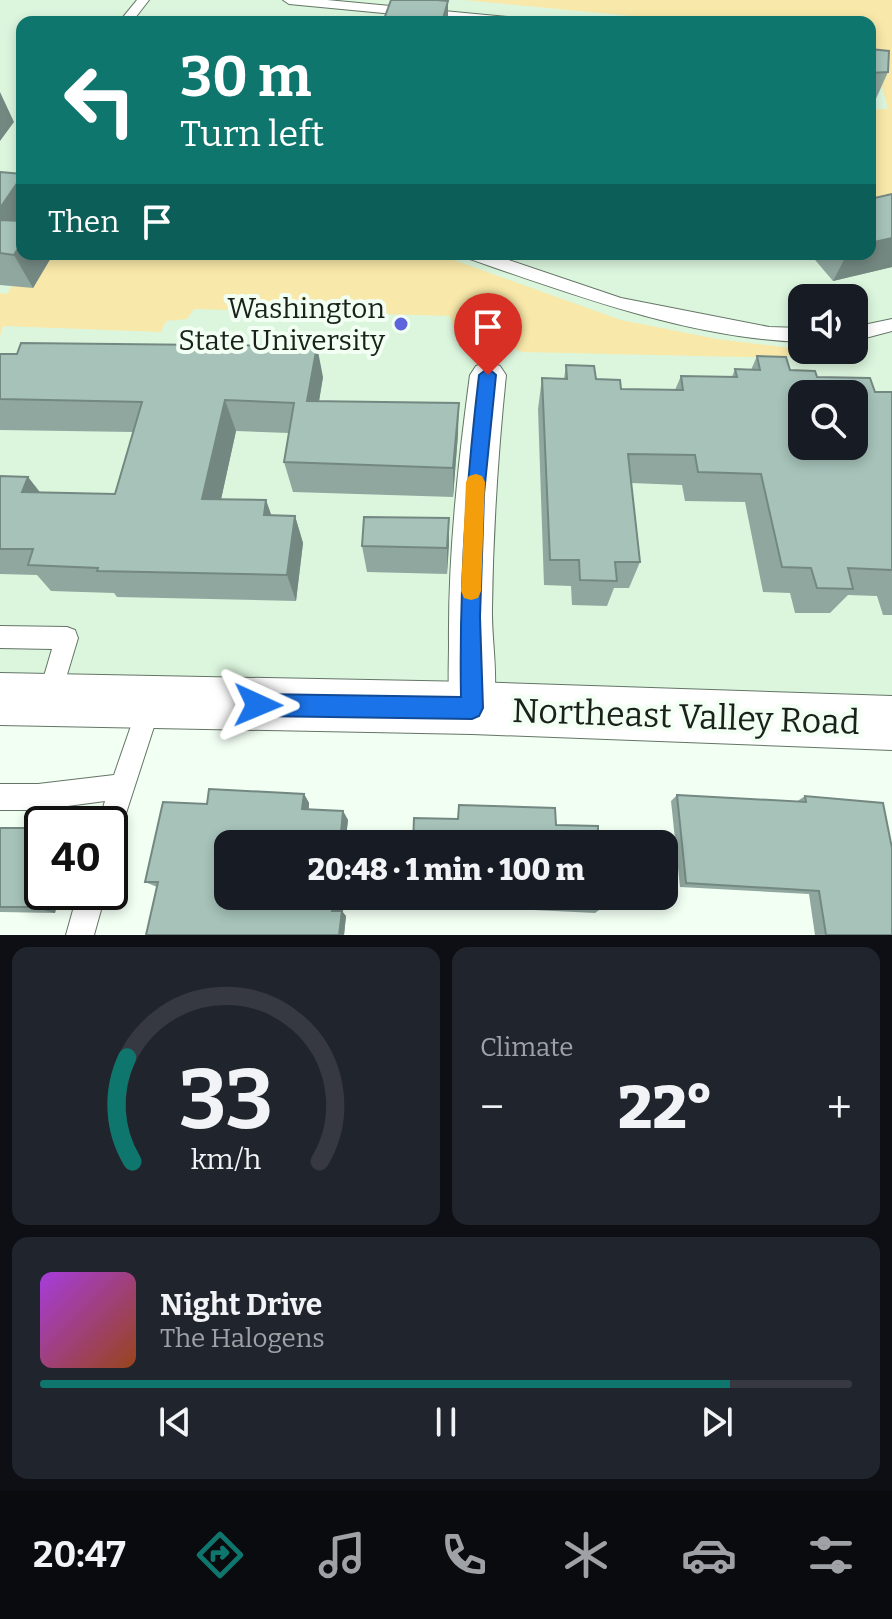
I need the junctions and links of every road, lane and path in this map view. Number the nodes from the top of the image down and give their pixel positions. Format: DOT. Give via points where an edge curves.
graph roads {
  1 [pos="143,0"];
  2 [pos="289,0"];
  3 [pos="130,16"];
  4 [pos="455,16"];
  5 [pos="491,260"];
  6 [pos="892,325"];
  7 [pos="868,331"];
  8 [pos="788,335"];
  9 [pos="488,375"];
  10 [pos="0,637"];
  11 [pos="25,700"];
  12 [pos="150,702"];
  13 [pos="472,708"];
  14 [pos="892,723"];
  15 [pos="120,787"];
  16 [pos="0,797"];
  17 [pos="115,806"];
  18 [pos="87,910"];
  19 [pos="80,935"];
  1 -- 3 [label="lane"];
  2 -- 4 [label="lane"];
  5 -- 8 [label="lane" via="619,304"];
  6 -- 7 [label="lane"];
  9 -- 13 [label="street" via="474,494"];
  10 -- 11 [label="lane" via="67,638"];
  11 -- 12 [label="street, Northeast Valley Road"];
  12 -- 13 [label="street, Northeast Valley Road"];
  12 -- 15 [label="lane"];
  13 -- 14 [label="street, Northeast Valley Road"];
  15 -- 16 [label="lane"];
  15 -- 17 [label="lane"];
  18 -- 19 [label="lane"];
}
